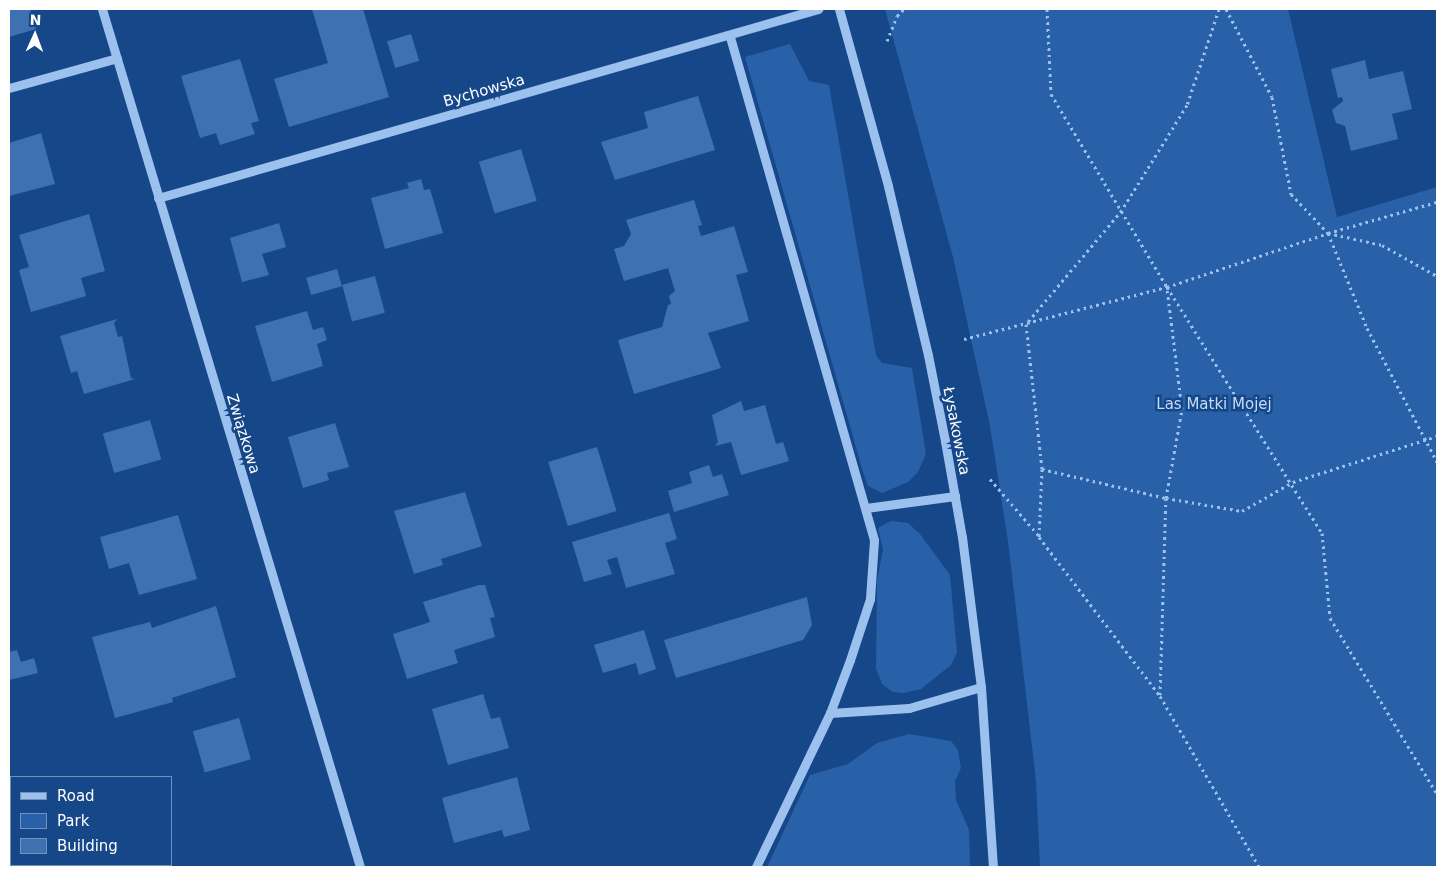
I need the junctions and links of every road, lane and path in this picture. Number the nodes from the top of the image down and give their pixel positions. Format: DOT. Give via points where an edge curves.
graph roads {
  1 [pos="102,9"];
  2 [pos="818,9"];
  3 [pos="839,9"];
  4 [pos="904,9"];
  5 [pos="1047,9"];
  6 [pos="1219,9"];
  7 [pos="1226,9"];
  8 [pos="730,36"];
  9 [pos="887,42"];
  10 [pos="117,58"];
  11 [pos="9,88"];
  12 [pos="158,198"];
  13 [pos="1437,202"];
  14 [pos="1122,210"];
  15 [pos="1328,233"];
  16 [pos="1437,276"];
  17 [pos="1167,287"];
  18 [pos="1026,324"];
  19 [pos="964,339"];
  20 [pos="1437,436"];
  21 [pos="1423,441"];
  22 [pos="1437,462"];
  23 [pos="1042,469"];
  24 [pos="990,479"];
  25 [pos="1293,482"];
  26 [pos="954,496"];
  27 [pos="1166,498"];
  28 [pos="866,508"];
  29 [pos="1039,536"];
  30 [pos="981,687"];
  31 [pos="1160,696"];
  32 [pos="830,713"];
  33 [pos="1437,794"];
  34 [pos="360,867"];
  35 [pos="756,867"];
  36 [pos="994,867"];
  37 [pos="1259,867"];
  1 -- 10 [label="street, Związkowa"];
  2 -- 8 [label="street, Bychowska"];
  3 -- 26 [label="street, Łysakowska" via="888,186 928,354"];
  4 -- 9 [label="path" via="897,16"];
  5 -- 14 [label="path" via="1051,94"];
  6 -- 14 [label="path" via="1187,105"];
  7 -- 15 [label="path" via="1272,97 1291,194"];
  8 -- 12 [label="street, Bychowska"];
  8 -- 28 [label="street"];
  10 -- 11 [label="street"];
  10 -- 12 [label="street, Związkowa"];
  12 -- 34 [label="street, Związkowa"];
  13 -- 15 [label="path"];
  14 -- 17 [label="path"];
  14 -- 18 [label="path"];
  15 -- 16 [label="path" via="1382,245"];
  15 -- 17 [label="path"];
  15 -- 21 [label="path" via="1367,328"];
  17 -- 18 [label="path"];
  17 -- 25 [label="path"];
  17 -- 27 [label="path" via="1182,409"];
  18 -- 19 [label="path"];
  18 -- 23 [label="path"];
  20 -- 21 [label="path"];
  21 -- 22 [label="path"];
  21 -- 25 [label="path"];
  23 -- 27 [label="path"];
  23 -- 29 [label="path"];
  24 -- 29 [label="path"];
  25 -- 27 [label="path" via="1242,511"];
  25 -- 33 [label="path" via="1322,533 1330,618"];
  26 -- 28 [label="street"];
  26 -- 30 [label="street, Łysakowska"];
  27 -- 31 [label="path"];
  28 -- 32 [label="street" via="874,540 870,599"];
  29 -- 31 [label="path"];
  30 -- 32 [label="street" via="909,708"];
  30 -- 36 [label="street, Łysakowska"];
  31 -- 37 [label="path"];
  32 -- 35 [label="street"];
}
